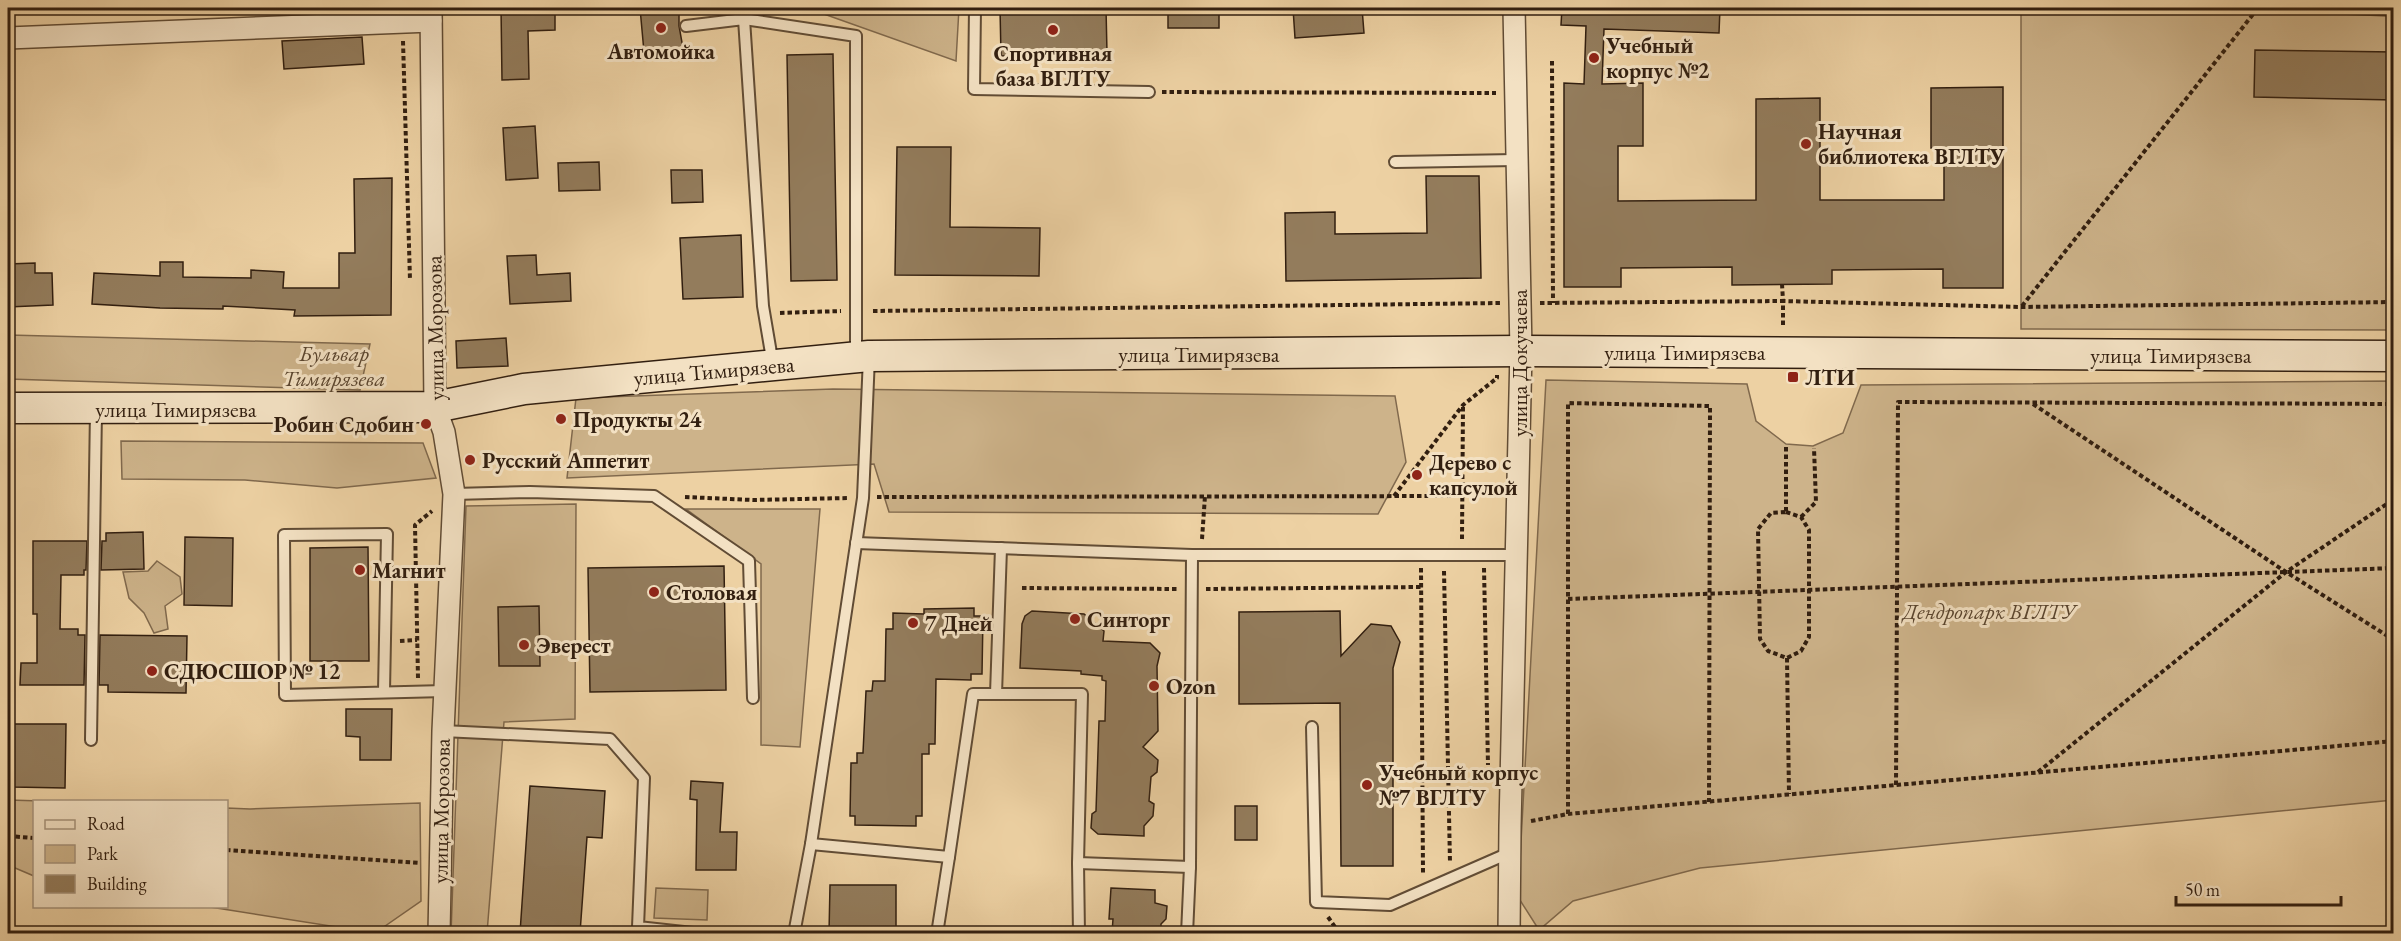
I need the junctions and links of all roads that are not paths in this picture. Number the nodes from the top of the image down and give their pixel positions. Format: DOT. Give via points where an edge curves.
graph roads {
  1 [pos="975,8"];
  2 [pos="1514,8"];
  3 [pos="2347,8"];
  4 [pos="2394,10"];
  5 [pos="431,14"];
  6 [pos="744,19"];
  7 [pos="686,26"];
  8 [pos="8,38"];
  9 [pos="1149,92"];
  10 [pos="1516,160"];
  11 [pos="1395,162"];
  12 [pos="1521,351"];
  13 [pos="2394,356"];
  14 [pos="863,357"];
  15 [pos="773,365"];
  16 [pos="435,407"];
  17 [pos="8,408"];
  18 [pos="96,410"];
  19 [pos="454,494"];
  20 [pos="856,543"];
  21 [pos="1001,548"];
  22 [pos="1197,555"];
  23 [pos="1518,555"];
  24 [pos="384,691"];
  25 [pos="446,691"];
  26 [pos="996,694"];
  27 [pos="753,698"];
  28 [pos="1312,727"];
  29 [pos="443,731"];
  30 [pos="91,740"];
  31 [pos="810,844"];
  32 [pos="1509,853"];
  33 [pos="949,856"];
  34 [pos="1077,863"];
  35 [pos="1190,867"];
  36 [pos="439,933"];
  37 [pos="693,933"];
  38 [pos="719,933"];
  39 [pos="794,933"];
  40 [pos="937,933"];
  41 [pos="1079,933"];
  42 [pos="1187,933"];
  43 [pos="1509,933"];
  1 -- 9 [label="lane" via="974,89"];
  2 -- 10 [label="street, улица Докучаева"];
  3 -- 4 [label="lane"];
  5 -- 8 [label="street" via="402,22"];
  5 -- 16 [label="street, улица Морозова"];
  6 -- 7 [label="lane"];
  6 -- 14 [label="lane" via="856,36 856,310"];
  6 -- 15 [label="lane" via="764,313"];
  10 -- 11 [label="lane"];
  10 -- 12 [label="street, улица Докучаева"];
  12 -- 13 [label="main road, улица Тимирязева"];
  12 -- 14 [label="main road, улица Тимирязева"];
  12 -- 23 [label="street, улица Докучаева"];
  14 -- 15 [label="main road, улица Тимирязева"];
  14 -- 20 [label="lane" via="863,498"];
  15 -- 16 [label="main road, улица Тимирязева" via="524,389"];
  16 -- 18 [label="main road, улица Тимирязева"];
  16 -- 19 [label="street, улица Морозова" via="444,432"];
  17 -- 18 [label="main road, улица Тимирязева"];
  18 -- 30 [label="lane"];
  19 -- 25 [label="street, улица Морозова"];
  19 -- 27 [label="lane" via="654,496 749,561"];
  20 -- 21 [label="lane"];
  20 -- 31 [label="lane"];
  21 -- 22 [label="lane"];
  21 -- 26 [label="lane"];
  22 -- 23 [label="lane"];
  22 -- 35 [label="lane" via="1191,589"];
  23 -- 32 [label="street, улица Докучаева"];
  24 -- 24 [label="lane" via="285,695 284,535 387,534"];
  24 -- 25 [label="lane"];
  25 -- 29 [label="street, улица Морозова"];
  26 -- 33 [label="lane" via="973,694"];
  26 -- 34 [label="lane" via="1082,694"];
  28 -- 32 [label="lane" via="1316,902 1389,904"];
  29 -- 36 [label="street, улица Морозова"];
  29 -- 37 [label="lane" via="610,739 644,778 638,927"];
  31 -- 33 [label="lane"];
  31 -- 39 [label="lane"];
  32 -- 43 [label="street, улица Докучаева"];
  33 -- 40 [label="lane"];
  34 -- 35 [label="lane"];
  34 -- 41 [label="lane"];
  35 -- 42 [label="lane"];
  37 -- 38 [label="lane"];
}
